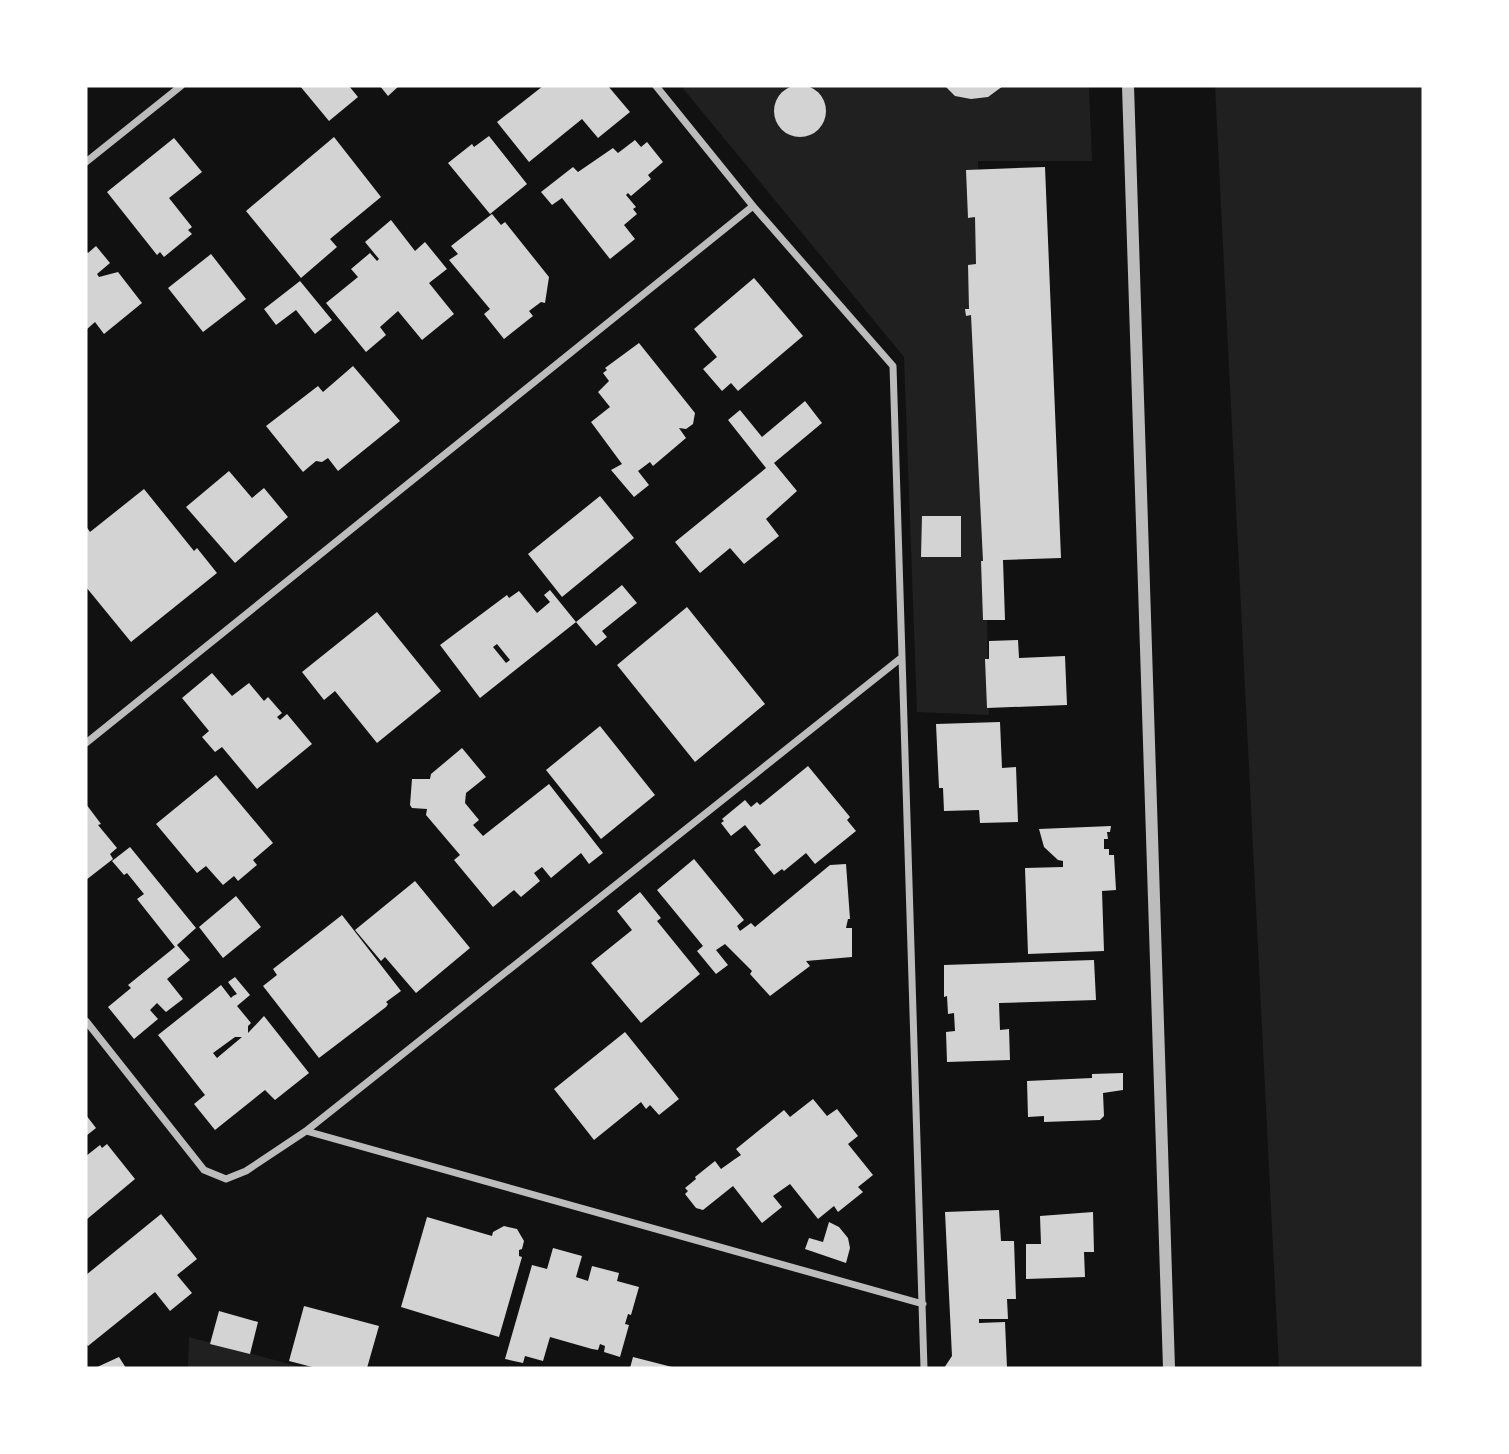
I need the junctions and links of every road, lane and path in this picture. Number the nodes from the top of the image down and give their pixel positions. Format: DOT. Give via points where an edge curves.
graph roads {
  1 [pos="181,86"];
  2 [pos="656,86"];
  3 [pos="1128,86"];
  4 [pos="86,162"];
  5 [pos="753,206"];
  6 [pos="901,658"];
  7 [pos="86,743"];
  8 [pos="86,1021"];
  9 [pos="306,1130"];
  10 [pos="923,1304"];
  11 [pos="924,1368"];
  12 [pos="1169,1368"];
  1 -- 4 [label="street"];
  2 -- 5 [label="street"];
  3 -- 12 [label="street"];
  5 -- 6 [label="street" via="893,366"];
  5 -- 7 [label="street"];
  6 -- 9 [label="street"];
  6 -- 10 [label="street"];
  8 -- 9 [label="street" via="204,1170 226,1179 246,1171"];
  9 -- 10 [label="street"];
  10 -- 11 [label="street"];
}
